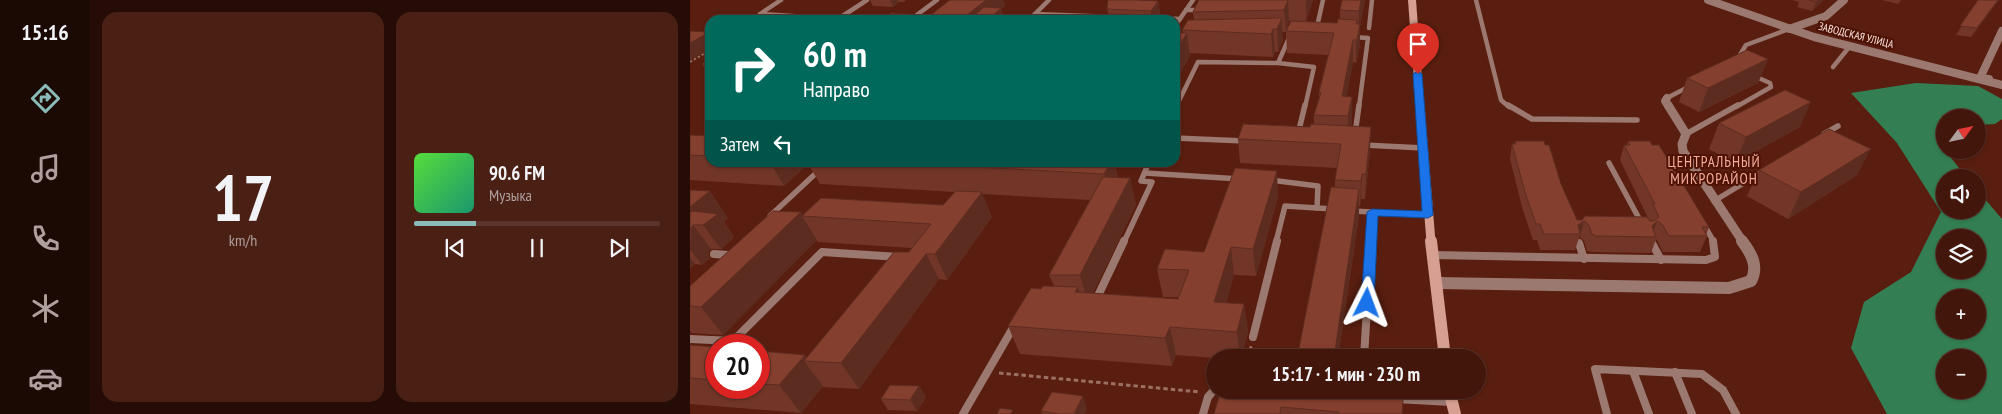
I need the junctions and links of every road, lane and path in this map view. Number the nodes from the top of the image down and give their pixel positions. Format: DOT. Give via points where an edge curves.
graph roads {
  1 [pos="781,0"];
  2 [pos="867,0"];
  3 [pos="937,0"];
  4 [pos="1049,0"];
  5 [pos="1193,0"];
  6 [pos="1323,0"];
  7 [pos="1372,0"];
  8 [pos="1412,0"];
  9 [pos="1476,0"];
  10 [pos="1708,0"];
  11 [pos="1844,0"];
  12 [pos="1724,2"];
  13 [pos="1186,10"];
  14 [pos="1204,10"];
  15 [pos="1035,14"];
  16 [pos="776,15"];
  17 [pos="844,15"];
  18 [pos="917,15"];
  19 [pos="1064,15"];
  20 [pos="1180,19"];
  21 [pos="1369,28"];
  22 [pos="1789,29"];
  23 [pos="2002,31"];
  24 [pos="1316,35"];
  25 [pos="1298,36"];
  26 [pos="1307,36"];
  27 [pos="1324,36"];
  28 [pos="1280,37"];
  29 [pos="1290,37"];
  30 [pos="1342,37"];
  31 [pos="1850,46"];
  32 [pos="705,53"];
  33 [pos="690,62"];
  34 [pos="1278,63"];
  35 [pos="1733,66"];
  36 [pos="1833,67"];
  37 [pos="1748,73"];
  38 [pos="1980,78"];
  39 [pos="2002,81"];
  40 [pos="1692,85"];
  41 [pos="2002,85"];
  42 [pos="1180,98"];
  43 [pos="1667,98"];
  44 [pos="1637,120"];
  45 [pos="1838,126"];
  46 [pos="1686,134"];
  47 [pos="1821,136"];
  48 [pos="1180,138"];
  49 [pos="1249,141"];
  50 [pos="1296,142"];
  51 [pos="1424,148"];
  52 [pos="1609,163"];
  53 [pos="1772,166"];
  54 [pos="823,167"];
  55 [pos="1148,167"];
  56 [pos="1145,174"];
  57 [pos="1251,179"];
  58 [pos="1260,180"];
  59 [pos="1714,201"];
  60 [pos="1317,208"];
  61 [pos="1372,212"];
  62 [pos="1428,215"];
  63 [pos="1698,216"];
  64 [pos="764,222"];
  65 [pos="1634,227"];
  66 [pos="1579,243"];
  67 [pos="1652,243"];
  68 [pos="736,249"];
  69 [pos="714,254"];
  70 [pos="728,255"];
  71 [pos="1432,255"];
  72 [pos="1584,259"];
  73 [pos="1661,260"];
  74 [pos="722,262"];
  75 [pos="896,268"];
  76 [pos="1436,283"];
  77 [pos="1092,309"];
  78 [pos="1020,317"];
  79 [pos="740,334"];
  80 [pos="1253,337"];
  81 [pos="690,339"];
  82 [pos="705,340"];
  83 [pos="1364,349"];
  84 [pos="1444,349"];
  85 [pos="1633,371"];
  86 [pos="988,372"];
  87 [pos="1675,372"];
  88 [pos="1206,390"];
  89 [pos="1210,399"];
  90 [pos="1384,399"];
  91 [pos="1452,402"];
  92 [pos="963,414"];
  93 [pos="1203,414"];
  94 [pos="1607,414"];
  95 [pos="1649,414"];
  96 [pos="1692,414"];
  97 [pos="1736,414"];
  1 -- 16 [label="lane" via="760,14"];
  2 -- 17 [label="lane"];
  3 -- 18 [label="lane"];
  4 -- 15 [label="lane"];
  5 -- 13 [label="lane"];
  6 -- 24 [label="lane"];
  7 -- 21 [label="lane"];
  8 -- 51 [label="main road"];
  9 -- 44 [label="lane" via="1501,100 1514,110 1532,119"];
  10 -- 12 [label="street, ЗАВОДСКАЯ УЛИЦА"];
  11 -- 22 [label="street" via="1826,16"];
  12 -- 22 [label="street, ЗАВОДСКАЯ УЛИЦА"];
  13 -- 14 [label="lane"];
  13 -- 20 [label="lane"];
  15 -- 19 [label="lane"];
  22 -- 31 [label="street, ЗАВОДСКАЯ УЛИЦА"];
  22 -- 35 [label="lane" via="1746,45"];
  23 -- 38 [label="street"];
  24 -- 26 [label="lane"];
  24 -- 27 [label="lane"];
  25 -- 29 [label="lane"];
  28 -- 29 [label="lane"];
  29 -- 34 [label="lane"];
  30 -- 51 [label="lane" via="1368,38 1354,145"];
  31 -- 36 [label="lane"];
  31 -- 38 [label="street, ЗАВОДСКАЯ УЛИЦА"];
  32 -- 33 [label="path"];
  34 -- 42 [label="lane" via="1198,62"];
  34 -- 50 [label="lane" via="1314,67"];
  37 -- 46 [label="lane" via="1770,83 1771,88"];
  38 -- 39 [label="street"];
  38 -- 41 [label="street, ЗАВОДСКАЯ УЛИЦА"];
  40 -- 43 [label="lane"];
  43 -- 46 [label="street" via="1665,101"];
  45 -- 47 [label="lane"];
  46 -- 59 [label="street" via="1681,148"];
  48 -- 49 [label="lane"];
  51 -- 62 [label="main road"];
  52 -- 65 [label="lane" via="1645,230"];
  53 -- 59 [label="lane"];
  54 -- 64 [label="lane"];
  55 -- 56 [label="lane"];
  56 -- 57 [label="lane"];
  56 -- 77 [label="lane" via="1141,181 1152,182"];
  58 -- 60 [label="lane" via="1314,184 1318,186"];
  59 -- 76 [label="street" via="1752,255 1755,273 1751,281 1729,288"];
  60 -- 61 [label="lane"];
  60 -- 80 [label="lane" via="1284,206"];
  61 -- 62 [label="lane"];
  61 -- 83 [label="lane"];
  62 -- 71 [label="main road"];
  63 -- 73 [label="lane" via="1712,237 1715,257"];
  66 -- 72 [label="lane"];
  67 -- 73 [label="lane"];
  68 -- 70 [label="lane"];
  69 -- 70 [label="lane"];
  70 -- 74 [label="lane"];
  71 -- 72 [label="lane"];
  71 -- 76 [label="main road"];
  72 -- 73 [label="lane"];
  75 -- 79 [label="lane" via="902,261 896,256 822,252"];
  76 -- 84 [label="main road"];
  78 -- 86 [label="lane"];
  81 -- 82 [label="lane"];
  85 -- 87 [label="lane"];
  85 -- 94 [label="lane" via="1595,369"];
  85 -- 95 [label="lane"];
  86 -- 88 [label="path"];
  86 -- 92 [label="lane"];
  87 -- 96 [label="lane"];
  87 -- 97 [label="lane" via="1702,374 1714,379 1724,389"];
  89 -- 93 [label="lane"];
  90 -- 91 [label="lane"];
}
